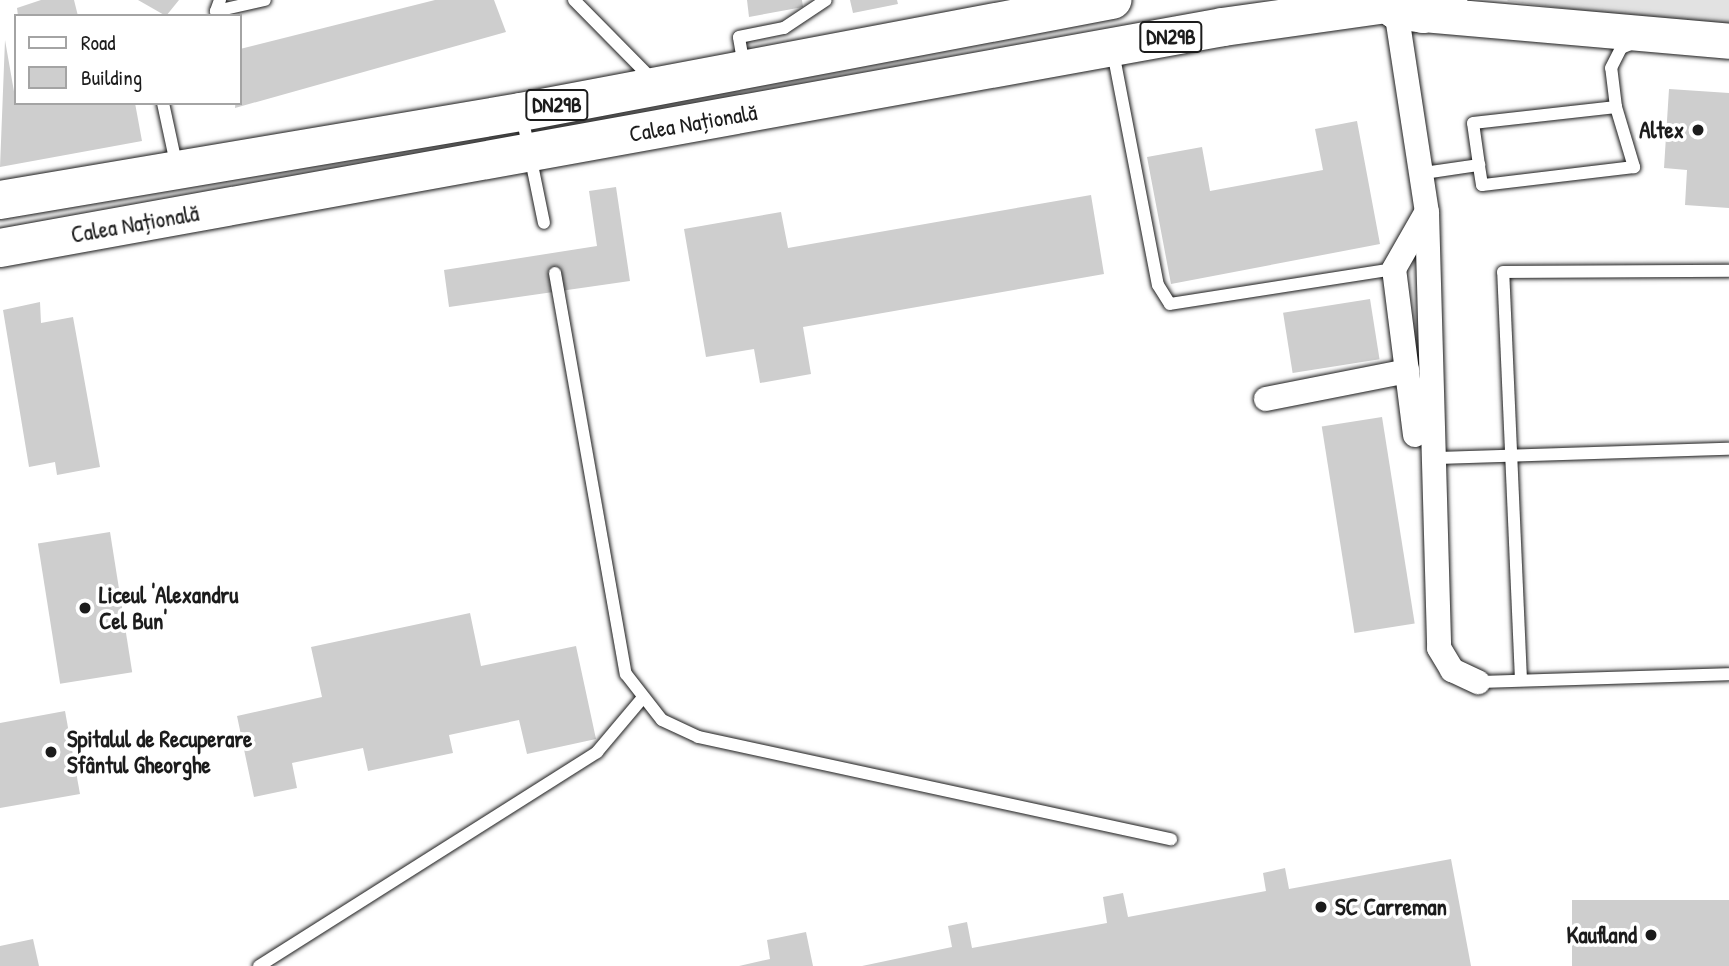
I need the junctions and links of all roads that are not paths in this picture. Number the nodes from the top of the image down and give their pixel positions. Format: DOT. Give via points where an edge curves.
graph roads {
  1 [pos="265,0"];
  2 [pos="574,0"];
  3 [pos="826,0"];
  4 [pos="1112,0"];
  5 [pos="1407,6"];
  6 [pos="216,9"];
  7 [pos="1011,9"];
  8 [pos="1656,34"];
  9 [pos="1729,41"];
  10 [pos="1113,48"];
  11 [pos="1023,65"];
  12 [pos="744,70"];
  13 [pos="680,103"];
  14 [pos="163,105"];
  15 [pos="1616,107"];
  16 [pos="521,112"];
  17 [pos="529,152"];
  18 [pos="1479,165"];
  19 [pos="178,170"];
  20 [pos="1423,173"];
  21 [pos="0,200"];
  22 [pos="1427,212"];
  23 [pos="544,223"];
  24 [pos="0,248"];
  25 [pos="1394,268"];
  26 [pos="1729,271"];
  27 [pos="555,273"];
  28 [pos="1407,371"];
  29 [pos="1266,399"];
  30 [pos="1415,435"];
  31 [pos="1729,449"];
  32 [pos="1514,456"];
  33 [pos="1436,458"];
  34 [pos="1729,674"];
  35 [pos="1521,680"];
  36 [pos="1478,682"];
  37 [pos="641,700"];
  38 [pos="1171,839"];
  39 [pos="259,966"];
  1 -- 6 [label="lane"];
  2 -- 13 [label="lane"];
  3 -- 12 [label="lane" via="784,28 740,37"];
  4 -- 7 [label="main road, Calea Națională / DN29B"];
  5 -- 8 [label="main road"];
  5 -- 10 [label="main road, Calea Națională / DN29B"];
  5 -- 20 [label="street"];
  7 -- 11 [label="street"];
  7 -- 12 [label="main road, Calea Națională / DN29B"];
  8 -- 9 [label="main road"];
  8 -- 15 [label="lane" via="1622,48 1611,68"];
  10 -- 11 [label="main road, Calea Națională / DN29B"];
  10 -- 25 [label="lane" via="1158,285 1170,304"];
  11 -- 13 [label="main road, Calea Națională / DN29B"];
  12 -- 13 [label="main road, Calea Națională / DN29B"];
  13 -- 16 [label="main road, Calea Națională / DN29B"];
  13 -- 17 [label="main road, Calea Națională / DN29B"];
  14 -- 19 [label="lane"];
  15 -- 18 [label="lane" via="1473,123"];
  15 -- 18 [label="lane" via="1634,167 1482,185"];
  16 -- 17 [label="lane"];
  16 -- 19 [label="main road, Calea Națională / DN29B"];
  17 -- 23 [label="lane"];
  17 -- 24 [label="main road, Calea Națională / DN29B"];
  18 -- 20 [label="lane"];
  19 -- 21 [label="main road, Calea Națională / DN29B"];
  20 -- 22 [label="street"];
  22 -- 25 [label="street"];
  22 -- 33 [label="street"];
  25 -- 28 [label="street"];
  26 -- 32 [label="lane" via="1503,272"];
  27 -- 37 [label="lane" via="626,674"];
  28 -- 29 [label="street"];
  28 -- 30 [label="street"];
  31 -- 32 [label="lane"];
  32 -- 33 [label="lane"];
  32 -- 35 [label="lane"];
  33 -- 36 [label="street" via="1439,648 1452,670"];
  34 -- 35 [label="lane"];
  35 -- 36 [label="lane"];
  37 -- 38 [label="lane" via="662,720 698,737"];
  37 -- 39 [label="lane" via="597,752"];
}
